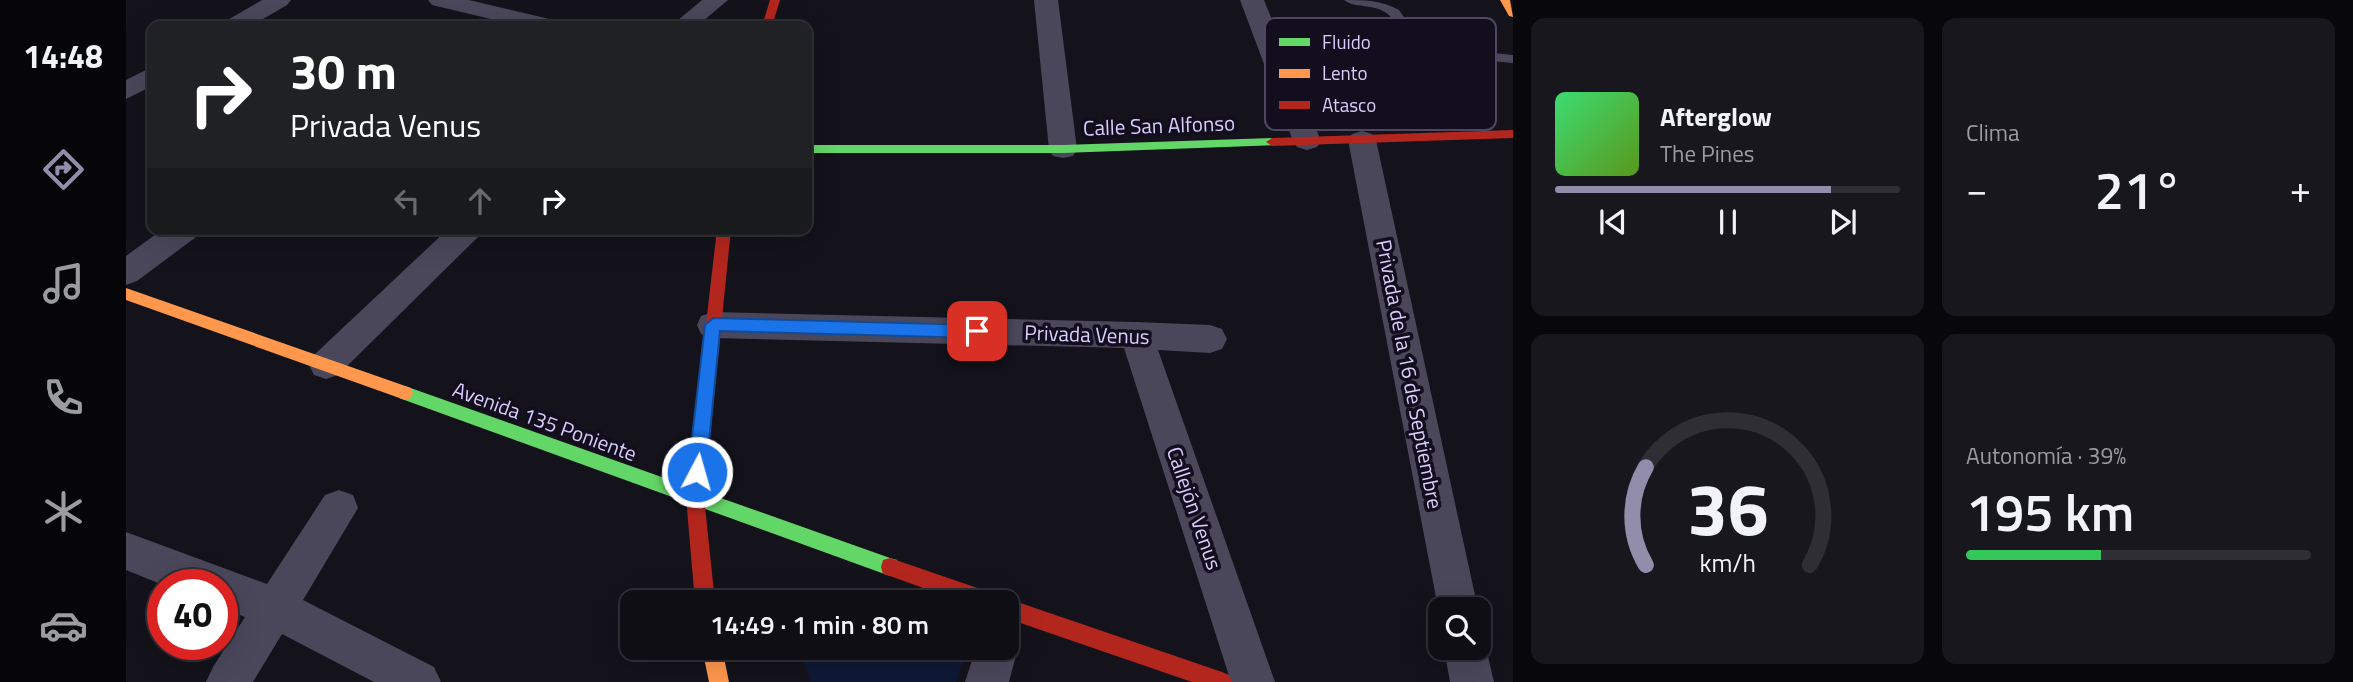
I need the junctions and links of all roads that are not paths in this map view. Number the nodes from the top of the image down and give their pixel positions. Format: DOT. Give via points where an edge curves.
graph roads {
  1 [pos="279,0"];
  2 [pos="440,0"];
  3 [pos="716,0"];
  4 [pos="775,0"];
  5 [pos="1046,0"];
  6 [pos="1252,0"];
  7 [pos="1350,0"];
  8 [pos="1505,0"];
  9 [pos="485,4"];
  10 [pos="1513,14"];
  11 [pos="1399,18"];
  12 [pos="243,21"];
  13 [pos="463,21"];
  14 [pos="535,21"];
  15 [pos="689,21"];
  16 [pos="769,21"];
  17 [pos="1265,33"];
  18 [pos="147,78"];
  19 [pos="126,91"];
  20 [pos="1303,130"];
  21 [pos="1513,134"];
  22 [pos="1362,140"];
  23 [pos="1307,141"];
  24 [pos="812,149"];
  25 [pos="1063,149"];
  26 [pos="177,235"];
  27 [pos="461,235"];
  28 [pos="723,235"];
  29 [pos="126,273"];
  30 [pos="126,294"];
  31 [pos="713,325"];
  32 [pos="1136,335"];
  33 [pos="1210,339"];
  34 [pos="326,365"];
  35 [pos="695,497"];
  36 [pos="340,508"];
  37 [pos="126,551"];
  38 [pos="173,569"];
  39 [pos="704,590"];
  40 [pos="934,590"];
  41 [pos="238,594"];
  42 [pos="1455,597"];
  43 [pos="275,608"];
  44 [pos="1019,621"];
  45 [pos="714,660"];
  46 [pos="992,660"];
  47 [pos="1467,660"];
  48 [pos="235,678"];
  49 [pos="419,682"];
  50 [pos="719,682"];
  51 [pos="987,682"];
  52 [pos="1222,682"];
  53 [pos="1253,682"];
  54 [pos="1472,682"];
  1 -- 12 [label="street"];
  2 -- 9 [label="street"];
  3 -- 15 [label="street"];
  4 -- 16 [label="street"];
  5 -- 25 [label="street"];
  6 -- 17 [label="street"];
  7 -- 11 [label="lane" via="1384,5"];
  8 -- 10 [label="street"];
  9 -- 13 [label="street"];
  9 -- 14 [label="street"];
  18 -- 19 [label="street"];
  20 -- 23 [label="street"];
  21 -- 22 [label="street, Calle San Alfonso"];
  22 -- 23 [label="street, Calle San Alfonso"];
  22 -- 42 [label="street, Privada de la 16 de Septiembre"];
  23 -- 25 [label="street, Calle San Alfonso"];
  24 -- 25 [label="street, Calle San Alfonso"];
  26 -- 29 [label="street"];
  27 -- 34 [label="street"];
  28 -- 31 [label="street"];
  30 -- 34 [label="street, Avenida 135 Poniente"];
  31 -- 32 [label="street, Privada Venus"];
  31 -- 35 [label="street"];
  32 -- 33 [label="street, Privada Venus"];
  32 -- 53 [label="street, Callejón Venus"];
  34 -- 35 [label="street, Avenida 135 Poniente"];
  35 -- 39 [label="street"];
  35 -- 40 [label="street, Avenida 135 Poniente"];
  36 -- 43 [label="street"];
  37 -- 38 [label="street"];
  41 -- 43 [label="street"];
  43 -- 48 [label="street"];
  43 -- 49 [label="street"];
  44 -- 52 [label="street, Avenida 135 Poniente"];
  45 -- 50 [label="street"];
  46 -- 51 [label="street"];
  47 -- 54 [label="street"];
}
